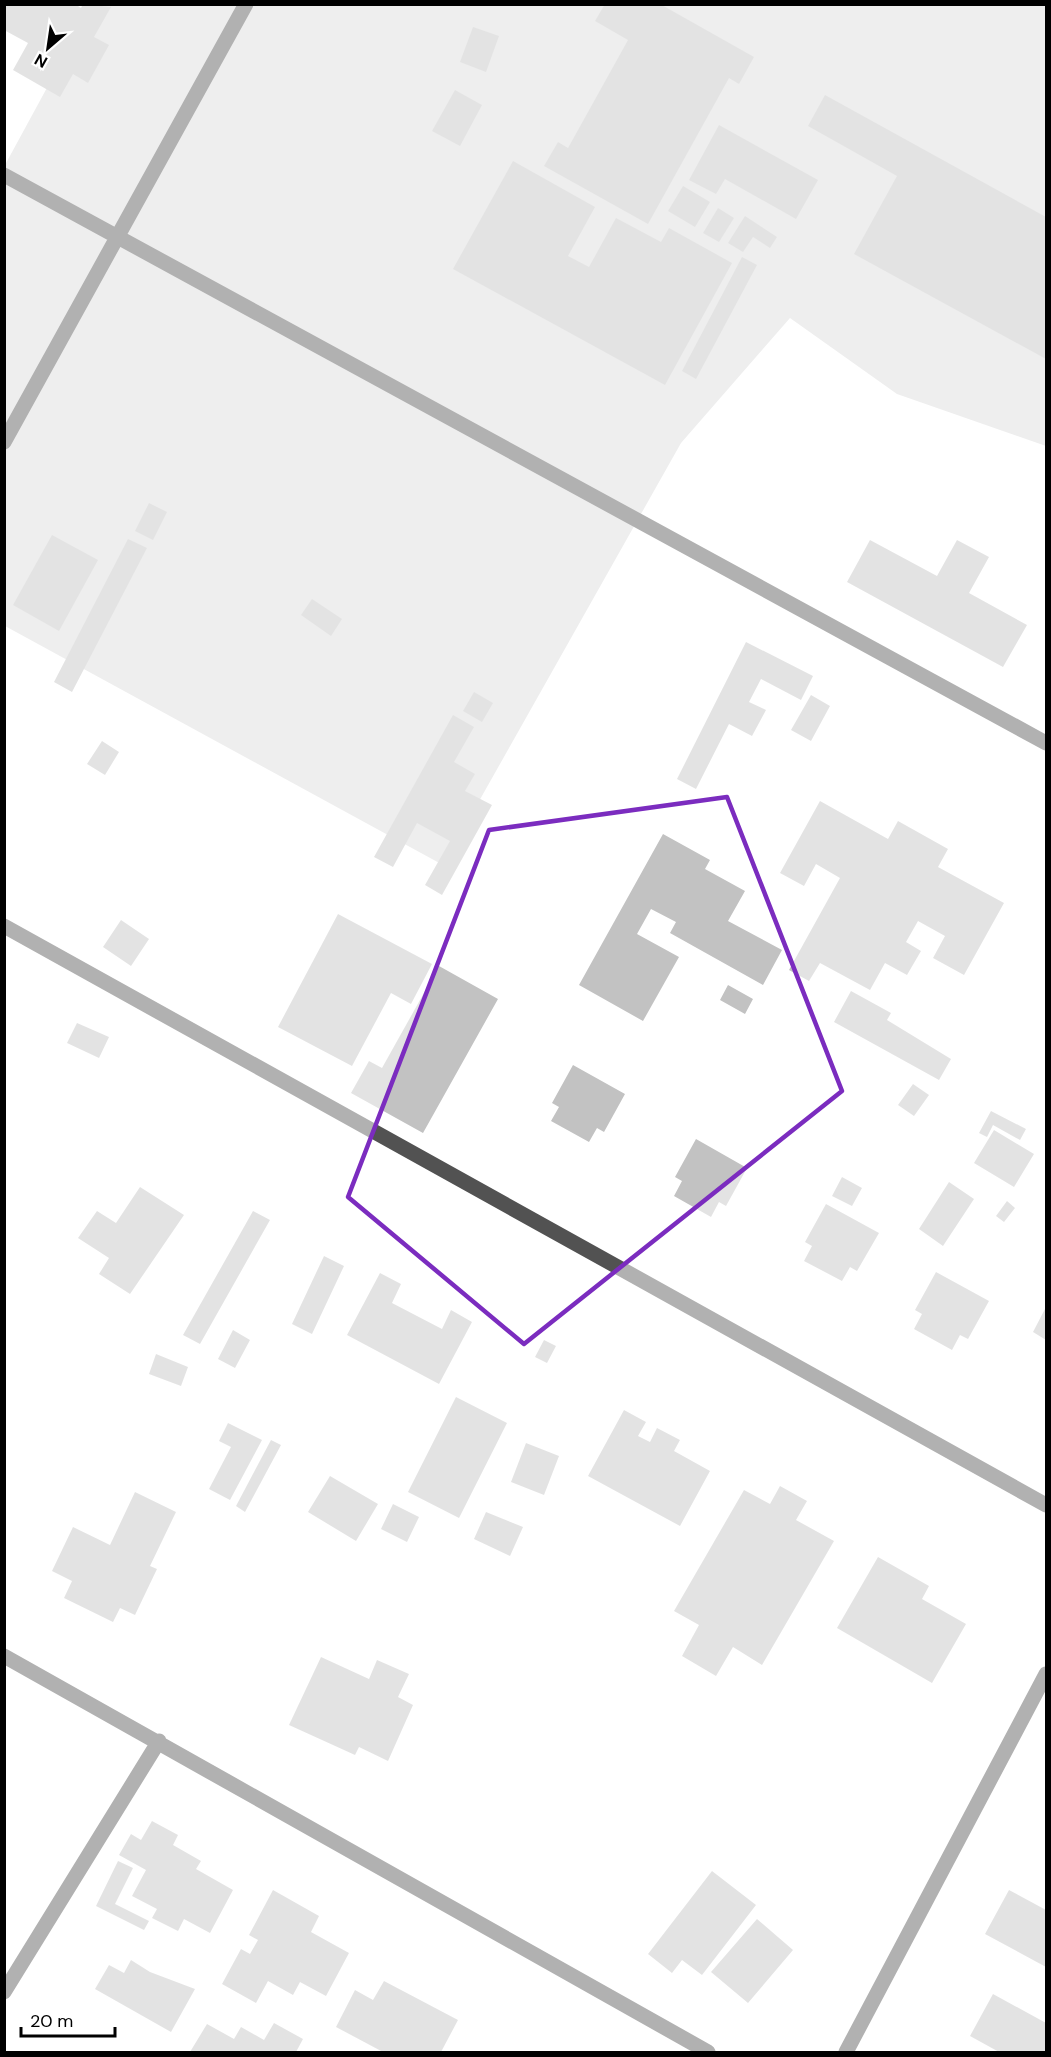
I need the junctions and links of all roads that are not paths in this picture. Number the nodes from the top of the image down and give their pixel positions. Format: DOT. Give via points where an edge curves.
graph roads {
  1 [pos="246,4"];
  2 [pos="4,175"];
  3 [pos="118,236"];
  4 [pos="4,442"];
  5 [pos="1047,743"];
  6 [pos="4,926"];
  7 [pos="1047,1504"];
  8 [pos="4,1656"];
  9 [pos="1047,1674"];
  10 [pos="159,1741"];
  11 [pos="4,1992"];
  12 [pos="708,2052"];
  13 [pos="846,2052"];
  1 -- 3 [label="street"];
  2 -- 3 [label="street"];
  3 -- 4 [label="street"];
  3 -- 5 [label="street"];
  6 -- 7 [label="street"];
  8 -- 10 [label="street"];
  9 -- 13 [label="street"];
  10 -- 11 [label="street"];
  10 -- 12 [label="street"];
}
